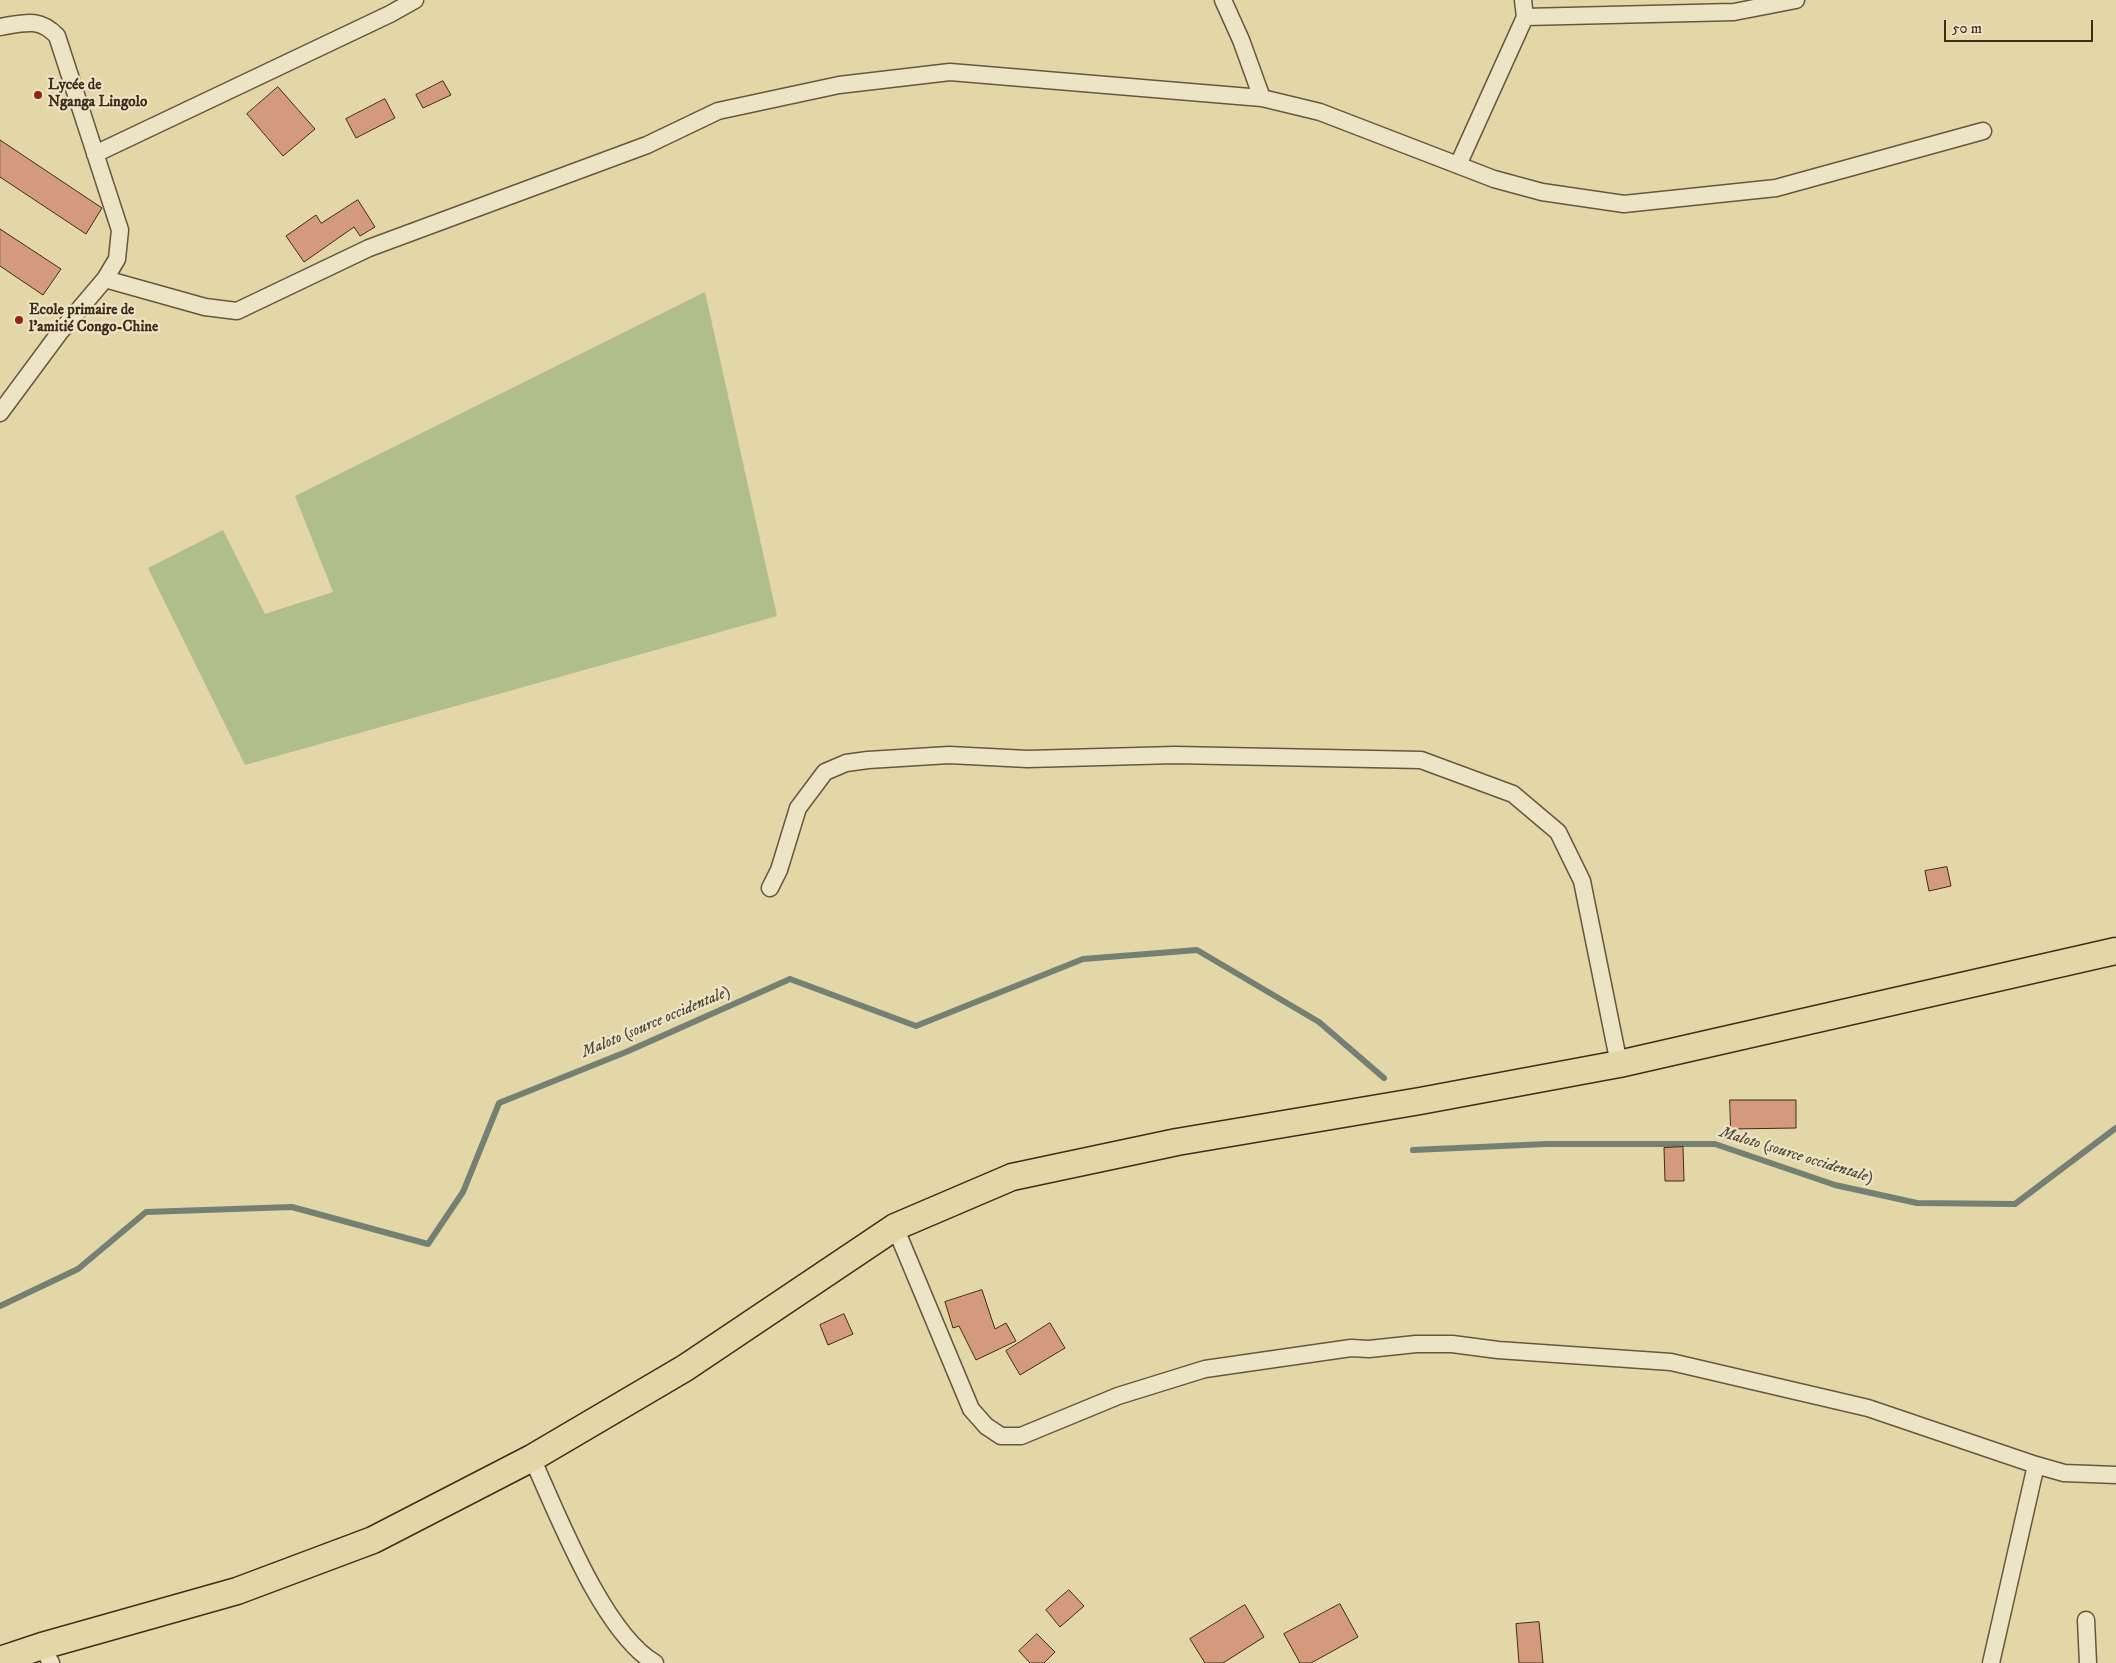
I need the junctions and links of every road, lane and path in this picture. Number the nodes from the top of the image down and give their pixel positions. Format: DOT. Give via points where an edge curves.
graph roads {
  1 [pos="415,0"];
  2 [pos="1223,0"];
  3 [pos="1523,0"];
  4 [pos="1796,0"];
  5 [pos="1525,17"];
  6 [pos="0,27"];
  7 [pos="1262,98"];
  8 [pos="1983,131"];
  9 [pos="95,154"];
  10 [pos="1458,165"];
  11 [pos="105,279"];
  12 [pos="0,413"];
  13 [pos="770,888"];
  14 [pos="2116,951"];
  15 [pos="1619,1064"];
  16 [pos="895,1227"];
  17 [pos="532,1458"];
  18 [pos="2036,1466"];
  19 [pos="2116,1475"];
  20 [pos="2086,1620"];
  21 [pos="47,1654"];
  22 [pos="0,1660"];
  23 [pos="655,1663"];
  24 [pos="1991,1663"];
  25 [pos="2088,1663"];
  1 -- 9 [label="street"];
  2 -- 7 [label="street"];
  3 -- 5 [label="street"];
  4 -- 5 [label="street" via="1734,12"];
  5 -- 10 [label="street"];
  6 -- 9 [label="street" via="34,23 48,26 57,36"];
  7 -- 10 [label="street" via="1320,112"];
  7 -- 11 [label="street" via="950,72 839,85 718,111 647,145 369,248 237,311 205,307"];
  8 -- 10 [label="street" via="1776,188 1624,204 1542,192"];
  9 -- 11 [label="street" via="120,230 117,259"];
  11 -- 12 [label="street" via="60,332"];
  13 -- 15 [label="street" via="779,870 798,808 825,772 846,763 949,755 1028,759 1175,755 1421,760 1513,794 1558,832 1582,881"];
  14 -- 15 [label="main road"];
  15 -- 16 [label="main road" via="1177,1142 1012,1177"];
  16 -- 17 [label="main road" via="685,1368"];
  16 -- 18 [label="street" via="971,1409 986,1426 1001,1436 1021,1436 1118,1396 1205,1369 1351,1348 1452,1344 1671,1362 1868,1408"];
  17 -- 21 [label="main road" via="373,1540 237,1591"];
  17 -- 23 [label="street" via="572,1548 611,1618"];
  18 -- 19 [label="street" via="2064,1473"];
  18 -- 24 [label="street"];
  20 -- 25 [label="street"];
  21 -- 22 [label="main road"];
}
